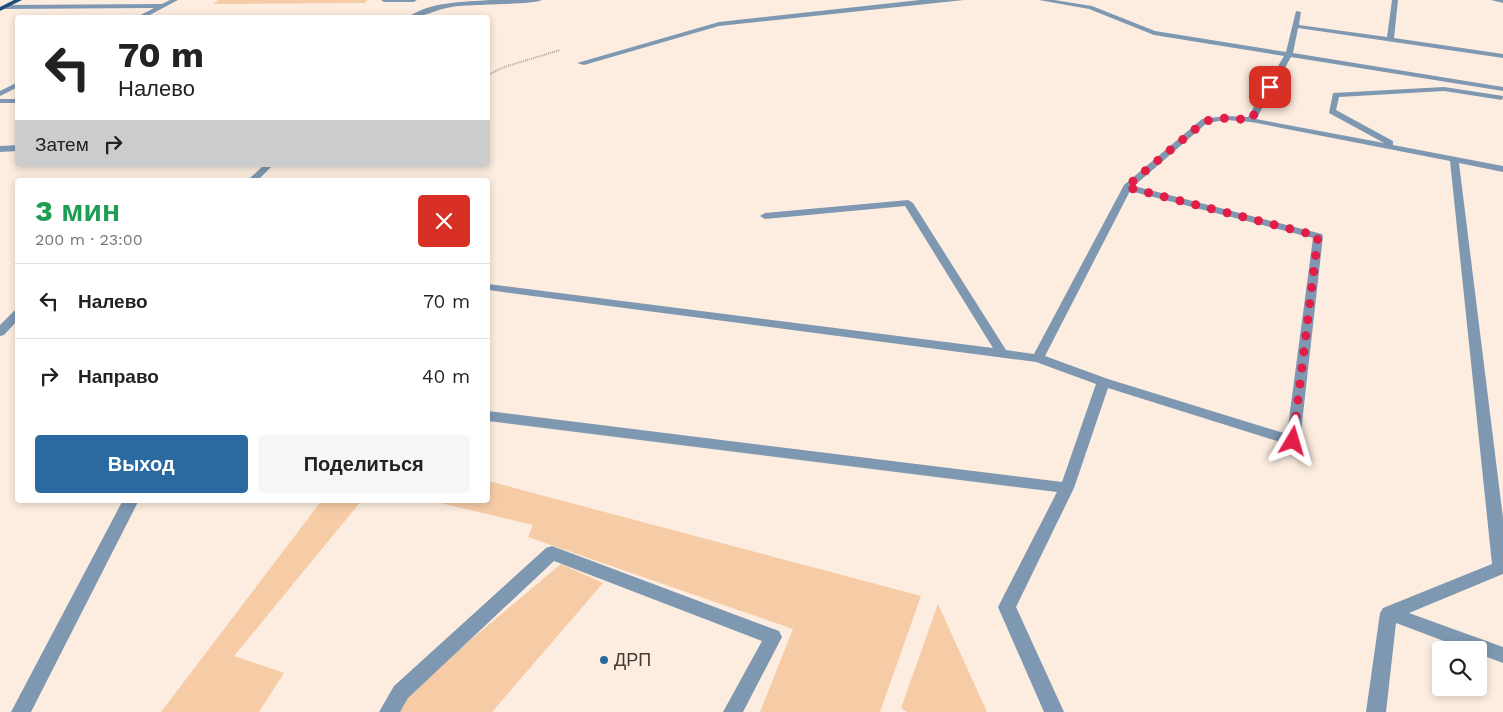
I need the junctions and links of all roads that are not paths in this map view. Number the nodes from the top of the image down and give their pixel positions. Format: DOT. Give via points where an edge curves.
graph roads {
  1 [pos="19,0"];
  2 [pos="175,0"];
  3 [pos="384,0"];
  4 [pos="414,0"];
  5 [pos="539,0"];
  6 [pos="961,0"];
  7 [pos="1042,0"];
  8 [pos="1395,0"];
  9 [pos="1494,0"];
  10 [pos="925,1"];
  11 [pos="1503,1"];
  12 [pos="162,6"];
  13 [pos="2,8"];
  14 [pos="1298,12"];
  15 [pos="144,15"];
  16 [pos="413,15"];
  17 [pos="1295,26"];
  18 [pos="1390,40"];
  19 [pos="1289,54"];
  20 [pos="1503,56"];
  21 [pos="581,63"];
  22 [pos="15,86"];
  23 [pos="1503,89"];
  24 [pos="0,94"];
  25 [pos="1489,96"];
  26 [pos="1503,98"];
  27 [pos="0,101"];
  28 [pos="15,101"];
  29 [pos="1503,105"];
  30 [pos="1251,120"];
  31 [pos="15,148"];
  32 [pos="0,149"];
  33 [pos="1401,149"];
  34 [pos="1454,159"];
  35 [pos="267,167"];
  36 [pos="1503,169"];
  37 [pos="255,178"];
  38 [pos="1126,187"];
  39 [pos="766,216"];
  40 [pos="490,286"];
  41 [pos="15,316"];
  42 [pos="0,332"];
  43 [pos="1002,354"];
  44 [pos="1038,358"];
  45 [pos="1103,382"];
  46 [pos="490,416"];
  47 [pos="1067,488"];
  48 [pos="129,503"];
  49 [pos="1389,613"];
  50 [pos="1503,655"];
  51 [pos="1055,711"];
  52 [pos="21,712"];
  53 [pos="389,712"];
  54 [pos="733,712"];
  55 [pos="1376,712"];
  1 -- 13 [label="main road"];
  2 -- 12 [label="street"];
  3 -- 4 [label="street"];
  5 -- 16 [label="street" via="447,5 418,11"];
  6 -- 10 [label="street"];
  7 -- 19 [label="street" via="1090,7 1154,33"];
  8 -- 18 [label="street"];
  9 -- 11 [label="street"];
  10 -- 21 [label="street" via="719,24"];
  12 -- 13 [label="street"];
  12 -- 15 [label="street"];
  14 -- 17 [label="street"];
  17 -- 18 [label="street"];
  17 -- 19 [label="street"];
  18 -- 20 [label="street"];
  19 -- 23 [label="street"];
  19 -- 30 [label="street"];
  22 -- 24 [label="street"];
  25 -- 26 [label="street"];
  25 -- 29 [label="street"];
  25 -- 33 [label="street" via="1444,89 1336,95 1332,111"];
  27 -- 28 [label="street"];
  30 -- 33 [label="street"];
  30 -- 38 [label="street" via="1226,118 1205,121"];
  31 -- 32 [label="street"];
  33 -- 34 [label="street"];
  34 -- 36 [label="street"];
  34 -- 49 [label="street" via="1501,568"];
  35 -- 37 [label="street"];
  38 -- 44 [label="street"];
  38 -- 45 [label="street" via="1318,236 1293,441"];
  39 -- 43 [label="street" via="908,202"];
  40 -- 43 [label="street"];
  41 -- 42 [label="street"];
  43 -- 44 [label="street"];
  44 -- 45 [label="street"];
  45 -- 47 [label="street"];
  46 -- 47 [label="street"];
  47 -- 51 [label="street" via="1007,607"];
  48 -- 52 [label="street"];
  49 -- 50 [label="street"];
  49 -- 55 [label="street"];
  53 -- 54 [label="street" via="401,692 552,553 773,637"];
}
